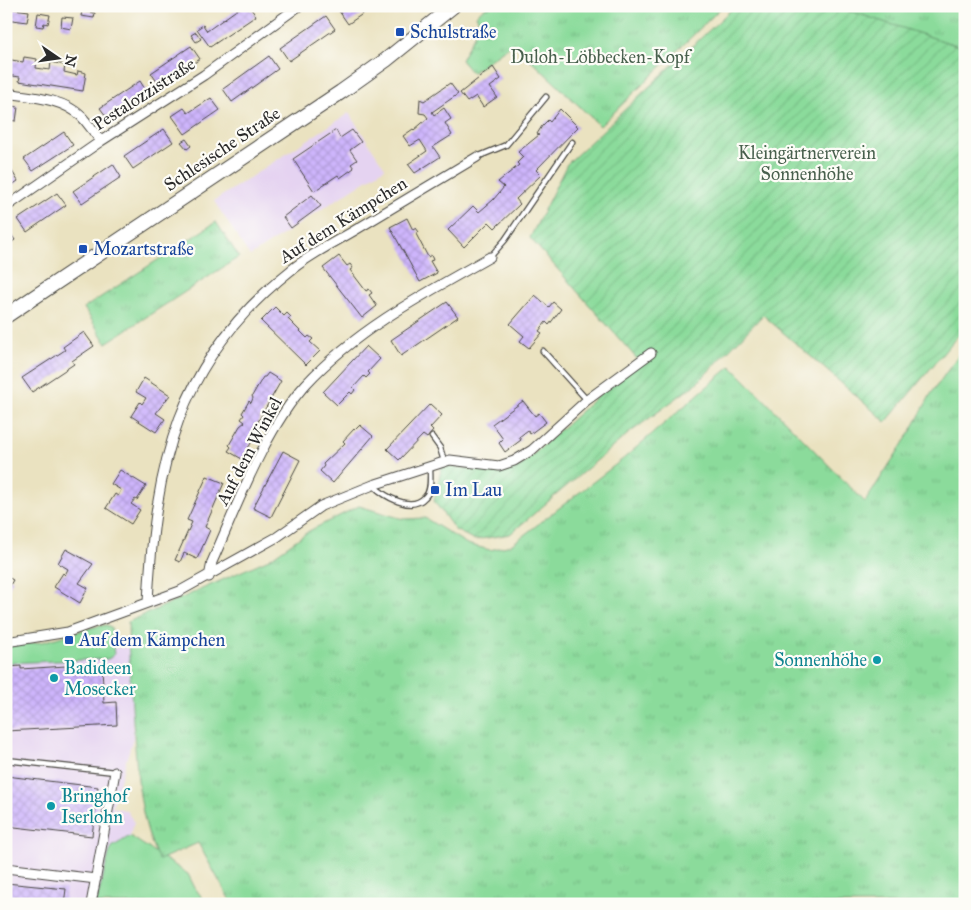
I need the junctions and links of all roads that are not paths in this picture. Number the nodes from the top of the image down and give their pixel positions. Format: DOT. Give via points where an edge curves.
graph roads {
  1 [pos="299,6"];
  2 [pos="453,6"];
  3 [pos="6,93"];
  4 [pos="546,97"];
  5 [pos="101,141"];
  6 [pos="572,142"];
  7 [pos="477,157"];
  8 [pos="6,207"];
  9 [pos="490,257"];
  10 [pos="6,316"];
  11 [pos="543,351"];
  12 [pos="651,353"];
  13 [pos="588,400"];
  14 [pos="432,437"];
  15 [pos="444,461"];
  16 [pos="430,466"];
  17 [pos="373,485"];
  18 [pos="208,577"];
  19 [pos="148,602"];
  20 [pos="6,642"];
  21 [pos="6,760"];
  22 [pos="115,772"];
  23 [pos="6,868"];
  24 [pos="96,879"];
  25 [pos="91,904"];
  1 -- 5 [label="street, Pestalozzistraße" via="204,75"];
  2 -- 10 [label="main road, Schlesische Straße" via="340,92"];
  3 -- 5 [label="street" via="54,101 69,107 81,116"];
  4 -- 7 [label="lane" via="506,145"];
  5 -- 8 [label="street, Pestalozzistraße"];
  6 -- 9 [label="lane"];
  7 -- 19 [label="street, Auf dem Kämpchen" via="319,250 290,271 229,330 192,388 165,458 157,499"];
  9 -- 18 [label="street, Auf dem Winkel" via="376,324 306,384 261,456"];
  11 -- 13 [label="lane"];
  12 -- 13 [label="street"];
  13 -- 15 [label="street" via="532,450 514,460 499,466"];
  14 -- 15 [label="lane"];
  15 -- 16 [label="street"];
  16 -- 17 [label="street"];
  16 -- 17 [label="lane" via="429,489 425,498 414,503 392,500"];
  17 -- 18 [label="street" via="321,506 278,537"];
  18 -- 19 [label="street"];
  19 -- 20 [label="street" via="68,632"];
  21 -- 22 [label="lane"];
  22 -- 24 [label="street"];
  23 -- 24 [label="street"];
  24 -- 25 [label="street"];
}
